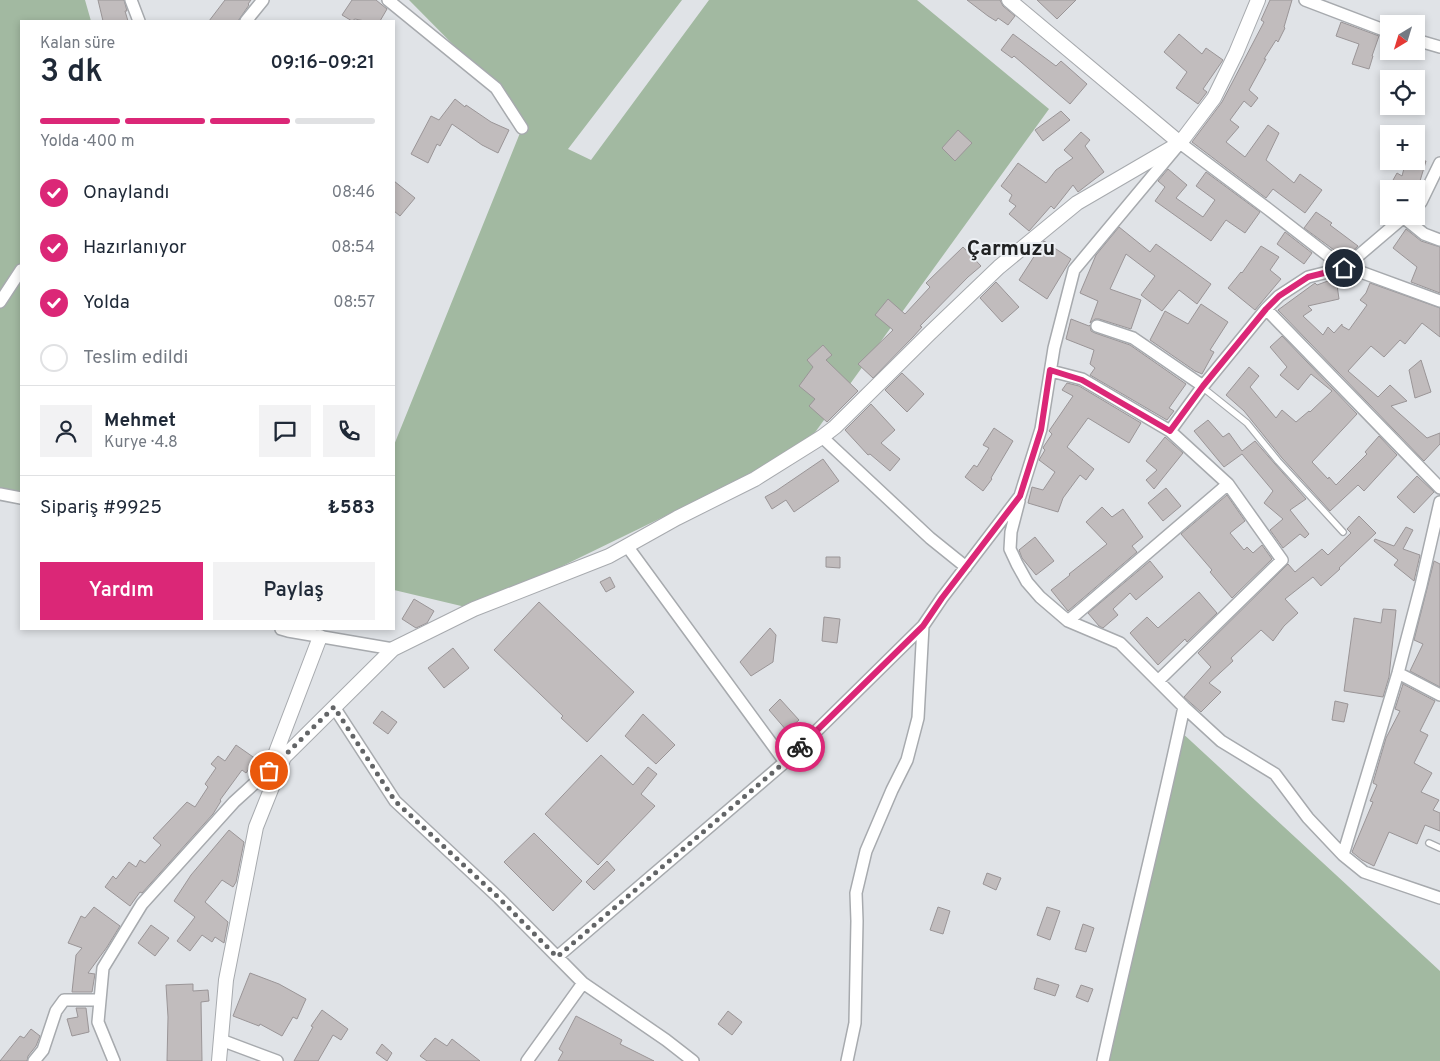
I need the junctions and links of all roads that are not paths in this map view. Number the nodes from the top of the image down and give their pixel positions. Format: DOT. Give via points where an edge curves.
graph roads {
  1 [pos="131,0"];
  2 [pos="263,0"];
  3 [pos="388,0"];
  4 [pos="1008,0"];
  5 [pos="1258,0"];
  6 [pos="1305,0"];
  7 [pos="139,20"];
  8 [pos="247,20"];
  9 [pos="1380,29"];
  10 [pos="1425,43"];
  11 [pos="1440,48"];
  12 [pos="522,128"];
  13 [pos="1180,143"];
  14 [pos="1440,163"];
  15 [pos="1425,194"];
  16 [pos="1395,225"];
  17 [pos="1413,225"];
  18 [pos="1440,240"];
  19 [pos="1344,268"];
  20 [pos="20,272"];
  21 [pos="1440,301"];
  22 [pos="0,302"];
  23 [pos="1266,309"];
  24 [pos="1097,326"];
  25 [pos="1050,370"];
  26 [pos="1203,387"];
  27 [pos="1170,431"];
  28 [pos="822,437"];
  29 [pos="1228,484"];
  30 [pos="1440,488"];
  31 [pos="0,494"];
  32 [pos="1020,496"];
  33 [pos="20,498"];
  34 [pos="1440,502"];
  35 [pos="1342,532"];
  36 [pos="627,546"];
  37 [pos="966,567"];
  38 [pos="1068,621"];
  39 [pos="923,626"];
  40 [pos="284,630"];
  41 [pos="320,637"];
  42 [pos="392,649"];
  43 [pos="1398,673"];
  44 [pos="1158,680"];
  45 [pos="1440,695"];
  46 [pos="334,707"];
  47 [pos="1184,707"];
  48 [pos="284,757"];
  49 [pos="785,762"];
  50 [pos="269,771"];
  51 [pos="1429,843"];
  52 [pos="1440,848"];
  53 [pos="1343,855"];
  54 [pos="1440,898"];
  55 [pos="557,957"];
  56 [pos="583,983"];
  57 [pos="100,1000"];
  58 [pos="221,1040"];
  59 [pos="34,1061"];
  60 [pos="114,1061"];
  61 [pos="219,1061"];
  62 [pos="276,1061"];
  63 [pos="528,1061"];
  64 [pos="693,1061"];
  65 [pos="847,1061"];
  66 [pos="1103,1061"];
  1 -- 7 [label="street"];
  2 -- 8 [label="street"];
  3 -- 12 [label="street" via="496,88"];
  4 -- 13 [label="street"];
  5 -- 13 [label="street" via="1214,98"];
  6 -- 9 [label="street"];
  10 -- 11 [label="street"];
  13 -- 19 [label="street"];
  13 -- 25 [label="street" via="1074,270"];
  13 -- 28 [label="street" via="1077,203 999,267"];
  14 -- 15 [label="street"];
  16 -- 19 [label="street"];
  17 -- 18 [label="street" via="1424,234"];
  19 -- 21 [label="street"];
  19 -- 23 [label="street" via="1308,277"];
  20 -- 22 [label="street"];
  23 -- 26 [label="street"];
  23 -- 30 [label="street"];
  24 -- 26 [label="street" via="1133,338"];
  25 -- 27 [label="street" via="1082,380"];
  25 -- 32 [label="street" via="1041,430"];
  26 -- 27 [label="street"];
  26 -- 35 [label="lane" via="1247,424"];
  27 -- 29 [label="street"];
  28 -- 36 [label="street" via="756,479"];
  28 -- 37 [label="street" via="930,538"];
  29 -- 38 [label="street"];
  29 -- 44 [label="street" via="1282,560"];
  31 -- 33 [label="street"];
  32 -- 37 [label="street"];
  32 -- 38 [label="street" via="1010,549 1027,582"];
  34 -- 43 [label="street"];
  36 -- 42 [label="street" via="474,609"];
  36 -- 49 [label="street"];
  37 -- 39 [label="street"];
  38 -- 44 [label="street" via="1120,643"];
  39 -- 49 [label="street"];
  39 -- 65 [label="street" via="916,726 907,760 866,851 856,893 855,1022"];
  40 -- 41 [label="street"];
  41 -- 42 [label="street"];
  41 -- 50 [label="street"];
  42 -- 46 [label="street"];
  43 -- 45 [label="street"];
  43 -- 53 [label="street"];
  44 -- 47 [label="street"];
  46 -- 48 [label="street"];
  46 -- 55 [label="street" via="395,801"];
  47 -- 53 [label="street" via="1221,741 1275,774 1308,818"];
  47 -- 66 [label="street"];
  48 -- 50 [label="street"];
  48 -- 58 [label="street" via="256,827 226,980"];
  49 -- 55 [label="street"];
  50 -- 57 [label="street" via="234,802 142,904 104,968"];
  51 -- 52 [label="lane"];
  53 -- 54 [label="street" via="1364,872"];
  55 -- 56 [label="street"];
  56 -- 63 [label="street"];
  56 -- 64 [label="street"];
  57 -- 59 [label="street" via="64,1000 56,1011 43,1050"];
  57 -- 60 [label="street" via="98,1022"];
  58 -- 61 [label="street"];
  58 -- 62 [label="street"];
}
